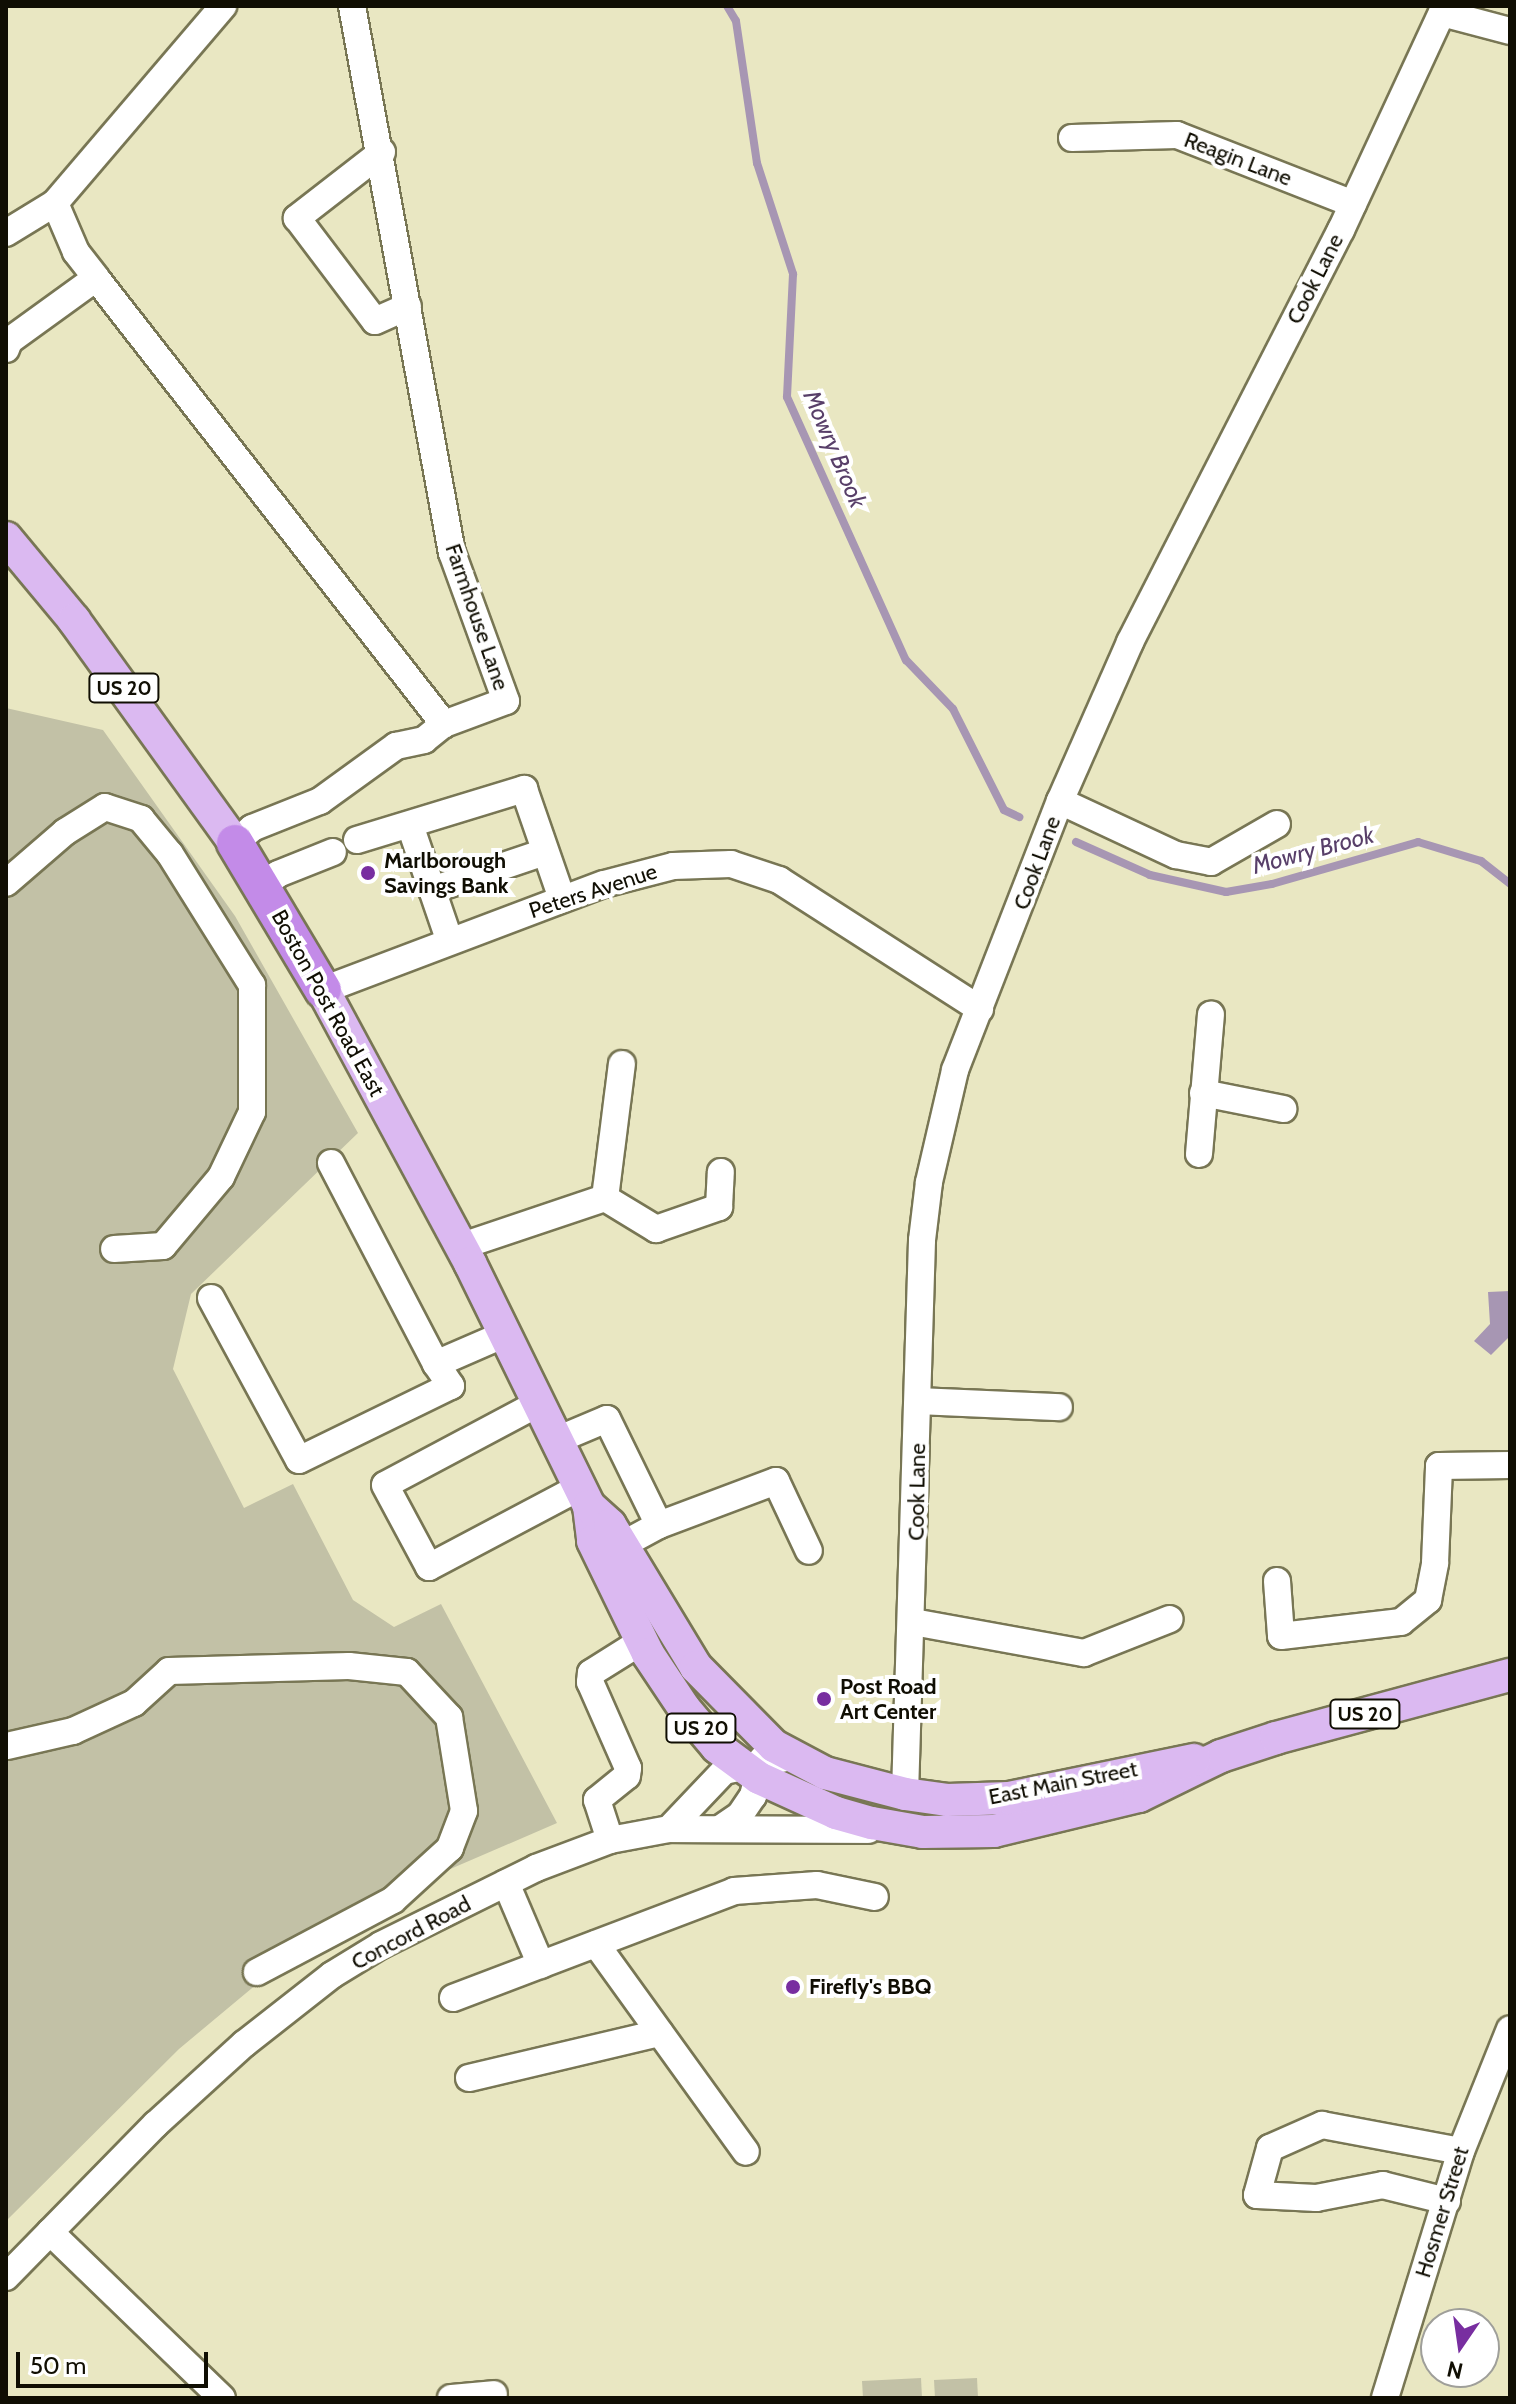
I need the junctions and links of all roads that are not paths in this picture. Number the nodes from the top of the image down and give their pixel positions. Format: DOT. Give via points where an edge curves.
graph roads {
  1 [pos="223,6"];
  2 [pos="352,6"];
  3 [pos="1444,10"];
  4 [pos="1510,31"];
  5 [pos="1072,138"];
  6 [pos="382,152"];
  7 [pos="55,203"];
  8 [pos="1353,204"];
  9 [pos="6,233"];
  10 [pos="96,278"];
  11 [pos="408,306"];
  12 [pos="7,343"];
  13 [pos="6,538"];
  14 [pos="444,724"];
  15 [pos="1060,801"];
  16 [pos="1277,824"];
  17 [pos="411,828"];
  18 [pos="357,840"];
  19 [pos="235,843"];
  20 [pos="333,852"];
  21 [pos="545,852"];
  22 [pos="6,883"];
  23 [pos="261,887"];
  24 [pos="432,890"];
  25 [pos="562,899"];
  26 [pos="449,939"];
  27 [pos="323,990"];
  28 [pos="980,1009"];
  29 [pos="1211,1015"];
  30 [pos="622,1064"];
  31 [pos="1203,1093"];
  32 [pos="1283,1109"];
  33 [pos="1199,1154"];
  34 [pos="331,1163"];
  35 [pos="721,1172"];
  36 [pos="605,1198"];
  37 [pos="462,1246"];
  38 [pos="114,1249"];
  39 [pos="211,1298"];
  40 [pos="505,1334"];
  41 [pos="436,1364"];
  42 [pos="919,1401"];
  43 [pos="539,1403"];
  44 [pos="1059,1407"];
  45 [pos="557,1440"];
  46 [pos="1510,1465"];
  47 [pos="584,1496"];
  48 [pos="659,1525"];
  49 [pos="622,1545"];
  50 [pos="809,1551"];
  51 [pos="1277,1581"];
  52 [pos="1170,1619"];
  53 [pos="913,1622"];
  54 [pos="642,1641"];
  55 [pos="1510,1675"];
  56 [pos="1463,1687"];
  57 [pos="1510,1687"];
  58 [pos="7,1746"];
  59 [pos="1221,1756"];
  60 [pos="764,1766"];
  61 [pos="905,1794"];
  62 [pos="721,1828"];
  63 [pos="669,1829"];
  64 [pos="923,1832"];
  65 [pos="610,1840"];
  66 [pos="506,1883"];
  67 [pos="875,1897"];
  68 [pos="596,1944"];
  69 [pos="541,1965"];
  70 [pos="257,1972"];
  71 [pos="453,1998"];
  72 [pos="1510,2031"];
  73 [pos="660,2033"];
  74 [pos="469,2078"];
  75 [pos="1461,2151"];
  76 [pos="746,2152"];
  77 [pos="1447,2201"];
  78 [pos="50,2232"];
  79 [pos="6,2277"];
  80 [pos="494,2394"];
  81 [pos="222,2398"];
  82 [pos="451,2398"];
  83 [pos="1385,2398"];
  1 -- 7 [label="street"];
  2 -- 6 [label="street, Farmhouse Lane"];
  3 -- 4 [label="street"];
  3 -- 8 [label="street, Cook Lane"];
  5 -- 8 [label="street, Reagin Lane" via="1177,135"];
  6 -- 11 [label="street, Farmhouse Lane"];
  6 -- 11 [label="street" via="297,218 375,321"];
  7 -- 9 [label="street"];
  7 -- 10 [label="street" via="76,252"];
  8 -- 15 [label="street, Cook Lane" via="1155,590"];
  10 -- 12 [label="street"];
  10 -- 14 [label="street"];
  11 -- 14 [label="street, Farmhouse Lane" via="452,553 506,701"];
  13 -- 19 [label="main road, Boston Post Road East / US 20" via="74,620"];
  14 -- 19 [label="street" via="424,740 396,746 320,801 252,828"];
  15 -- 16 [label="street" via="1176,855 1211,862"];
  15 -- 28 [label="street, Cook Lane"];
  17 -- 18 [label="street" via="395,827"];
  17 -- 21 [label="street" via="524,789"];
  17 -- 24 [label="street"];
  19 -- 23 [label="highway, Boston Post Road East / US 20"];
  20 -- 23 [label="street" via="278,874"];
  21 -- 24 [label="street"];
  21 -- 25 [label="street"];
  22 -- 38 [label="street" via="65,832 105,807 141,819 170,854 252,985 252,1112 221,1177 163,1246"];
  23 -- 27 [label="highway, Boston Post Road East / US 20"];
  24 -- 26 [label="street"];
  25 -- 26 [label="street, Peters Avenue"];
  25 -- 28 [label="street, Peters Avenue" via="673,866 731,864 779,880"];
  26 -- 27 [label="street, Peters Avenue"];
  27 -- 37 [label="main road, Boston Post Road East / US 20"];
  28 -- 42 [label="street, Cook Lane" via="955,1070 929,1182"];
  29 -- 31 [label="street"];
  30 -- 36 [label="street"];
  31 -- 32 [label="street"];
  31 -- 33 [label="street"];
  34 -- 41 [label="street"];
  35 -- 36 [label="street" via="719,1207 656,1229"];
  36 -- 37 [label="street"];
  37 -- 40 [label="main road, Boston Post Road East / US 20"];
  39 -- 41 [label="street" via="299,1460 451,1386"];
  40 -- 41 [label="street"];
  40 -- 43 [label="main road, Boston Post Road East / US 20"];
  42 -- 44 [label="street"];
  42 -- 53 [label="street, Cook Lane"];
  43 -- 45 [label="main road, Boston Post Road East / US 20"];
  43 -- 47 [label="street" via="385,1485 429,1567"];
  45 -- 47 [label="main road, Boston Post Road East / US 20"];
  45 -- 48 [label="street" via="607,1419"];
  46 -- 51 [label="street" via="1439,1466 1428,1600 1401,1622 1281,1636"];
  47 -- 49 [label="main road, Boston Post Road East / US 20"];
  47 -- 54 [label="main road, Boston Post Road East / US 20" via="593,1541"];
  48 -- 49 [label="street"];
  48 -- 50 [label="street" via="776,1481"];
  49 -- 60 [label="main road, Boston Post Road East / US 20" via="696,1667 755,1729"];
  52 -- 53 [label="street" via="1084,1653"];
  53 -- 61 [label="street, Cook Lane"];
  54 -- 60 [label="main road, Boston Post Road East / US 20" via="684,1708 717,1747"];
  54 -- 65 [label="street" via="591,1673 590,1682 628,1768 627,1776 597,1800"];
  55 -- 56 [label="main road, East Main Street / US 20"];
  56 -- 57 [label="street"];
  56 -- 59 [label="main road, East Main Street / US 20"];
  58 -- 70 [label="street" via="73,1731 134,1703 169,1671 349,1666 407,1672 449,1717 464,1811 450,1848 393,1900"];
  59 -- 61 [label="main road, East Main Street / US 20" via="1134,1769 1009,1798 947,1800"];
  59 -- 64 [label="main road, East Main Street / US 20" via="1139,1796 1039,1823"];
  60 -- 61 [label="main road, Boston Post Road East / US 20"];
  60 -- 62 [label="street" via="740,1815"];
  60 -- 63 [label="street" via="724,1771"];
  60 -- 64 [label="main road, Boston Post Road East / US 20" via="836,1813"];
  62 -- 63 [label="street, Concord Road"];
  62 -- 64 [label="street, Concord Road"];
  63 -- 65 [label="street, Concord Road"];
  65 -- 66 [label="street, Concord Road"];
  66 -- 69 [label="street"];
  66 -- 78 [label="street, Concord Road" via="381,1945 282,2013 156,2124"];
  67 -- 68 [label="street" via="817,1885 734,1891"];
  68 -- 69 [label="street"];
  68 -- 73 [label="street"];
  69 -- 71 [label="street"];
  72 -- 75 [label="street, Hosmer Street"];
  73 -- 74 [label="street"];
  73 -- 76 [label="street"];
  75 -- 77 [label="street, Hosmer Street"];
  75 -- 77 [label="street" via="1322,2125 1270,2148 1257,2195 1316,2198 1383,2185"];
  77 -- 83 [label="street, Hosmer Street"];
  78 -- 79 [label="street, Concord Road"];
  78 -- 81 [label="street"];
  80 -- 82 [label="street"];
}
